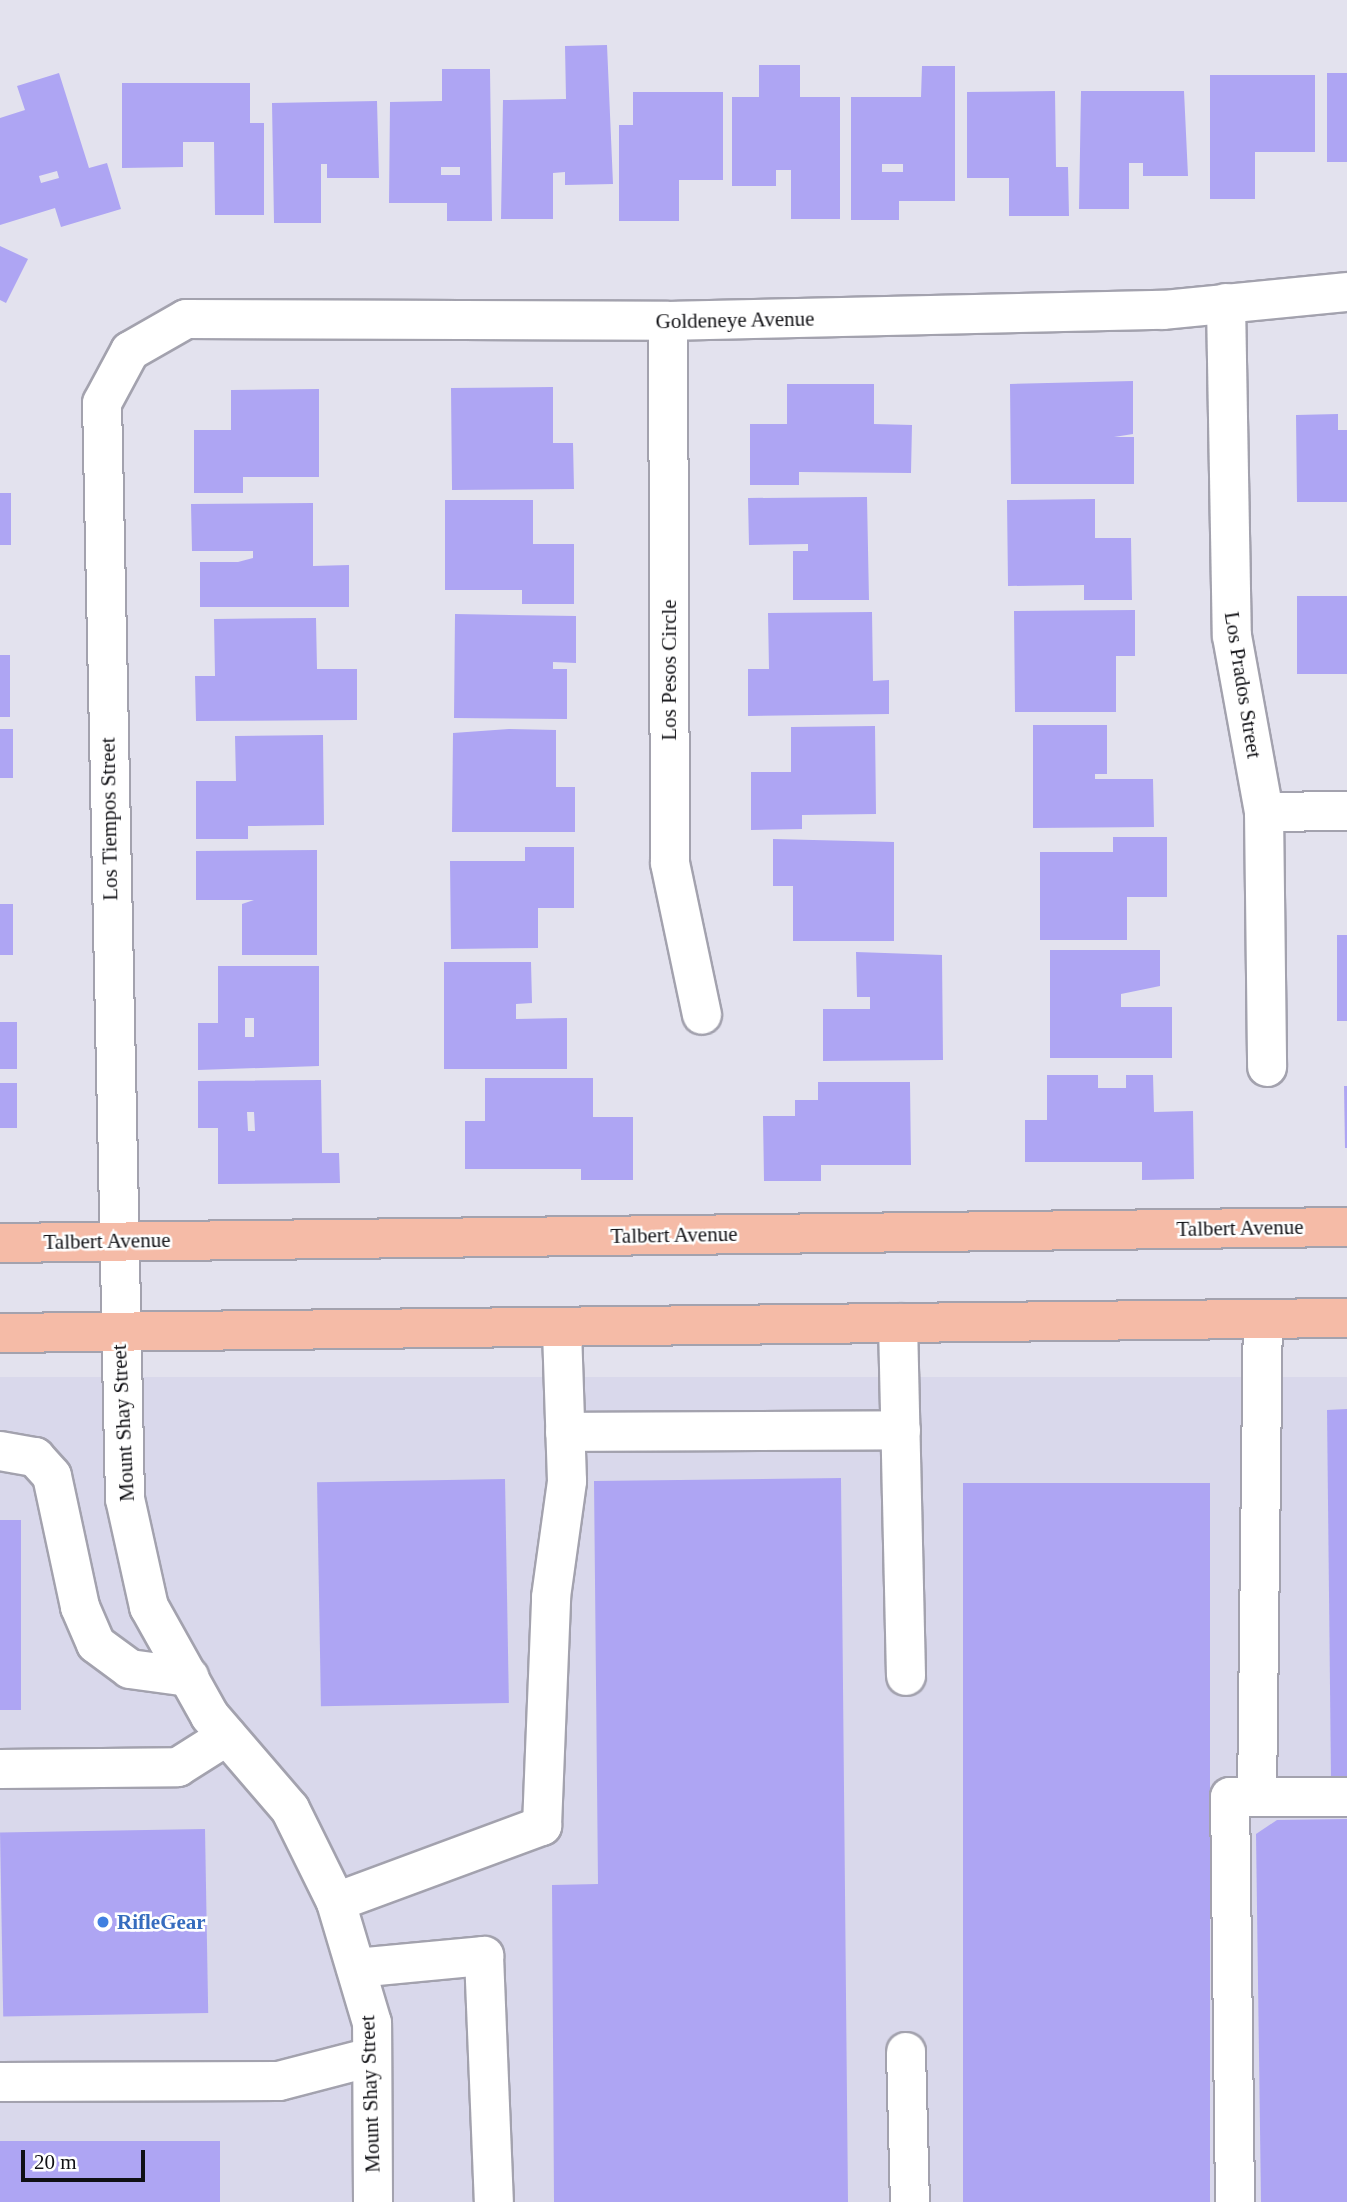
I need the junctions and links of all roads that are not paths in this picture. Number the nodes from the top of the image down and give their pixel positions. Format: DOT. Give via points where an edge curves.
graph roads {
  1 [pos="1347,292"];
  2 [pos="1226,303"];
  3 [pos="668,321"];
  4 [pos="130,351"];
  5 [pos="1347,811"];
  6 [pos="1264,812"];
  7 [pos="702,1015"];
  8 [pos="1267,1067"];
  9 [pos="1347,1227"];
  10 [pos="117,1241"];
  11 [pos="0,1242"];
  12 [pos="117,1294"];
  13 [pos="1347,1318"];
  14 [pos="1263,1319"];
  15 [pos="898,1323"];
  16 [pos="562,1327"];
  17 [pos="119,1332"];
  18 [pos="0,1333"];
  19 [pos="901,1430"];
  20 [pos="565,1432"];
  21 [pos="0,1451"];
  22 [pos="906,1676"];
  23 [pos="189,1677"];
  24 [pos="227,1735"];
  25 [pos="0,1769"];
  26 [pos="1258,1797"];
  27 [pos="1347,1797"];
  28 [pos="336,1902"];
  29 [pos="356,1968"];
  30 [pos="906,2052"];
  31 [pos="372,2057"];
  32 [pos="0,2082"];
  33 [pos="373,2202"];
  34 [pos="494,2202"];
  35 [pos="910,2202"];
  36 [pos="1235,2202"];
  1 -- 2 [label="street, Goldeneye Avenue"];
  2 -- 3 [label="street, Goldeneye Avenue" via="1163,310"];
  2 -- 6 [label="street, Los Prados Street" via="1231,636"];
  3 -- 4 [label="street, Goldeneye Avenue" via="186,319"];
  3 -- 7 [label="street, Los Pesos Circle" via="670,863"];
  4 -- 10 [label="street, Los Tiempos Street" via="102,403"];
  5 -- 6 [label="street"];
  6 -- 8 [label="street, Los Prados Street"];
  9 -- 10 [label="main road, Talbert Avenue"];
  10 -- 11 [label="main road, Talbert Avenue"];
  10 -- 12 [label="street, Los Tiempos Street"];
  12 -- 17 [label="street, Mount Shay Street"];
  13 -- 14 [label="main road"];
  14 -- 15 [label="main road"];
  14 -- 26 [label="street"];
  15 -- 16 [label="main road"];
  15 -- 19 [label="street"];
  16 -- 17 [label="main road"];
  16 -- 20 [label="street"];
  17 -- 18 [label="main road"];
  17 -- 23 [label="street, Mount Shay Street" via="125,1499 149,1607"];
  19 -- 20 [label="street"];
  19 -- 22 [label="street"];
  20 -- 28 [label="street" via="542,1826"];
  21 -- 23 [label="street" via="35,1457 52,1476 80,1607 96,1644 130,1669"];
  23 -- 24 [label="street, Mount Shay Street"];
  24 -- 25 [label="street" via="178,1767"];
  24 -- 28 [label="street, Mount Shay Street" via="290,1810"];
  26 -- 27 [label="street"];
  26 -- 36 [label="street" via="1230,1797"];
  28 -- 29 [label="street, Mount Shay Street"];
  29 -- 31 [label="street, Mount Shay Street" via="372,2023"];
  29 -- 34 [label="street" via="484,1956"];
  30 -- 35 [label="street"];
  31 -- 32 [label="street" via="279,2081"];
  31 -- 33 [label="street, Mount Shay Street"];
}
